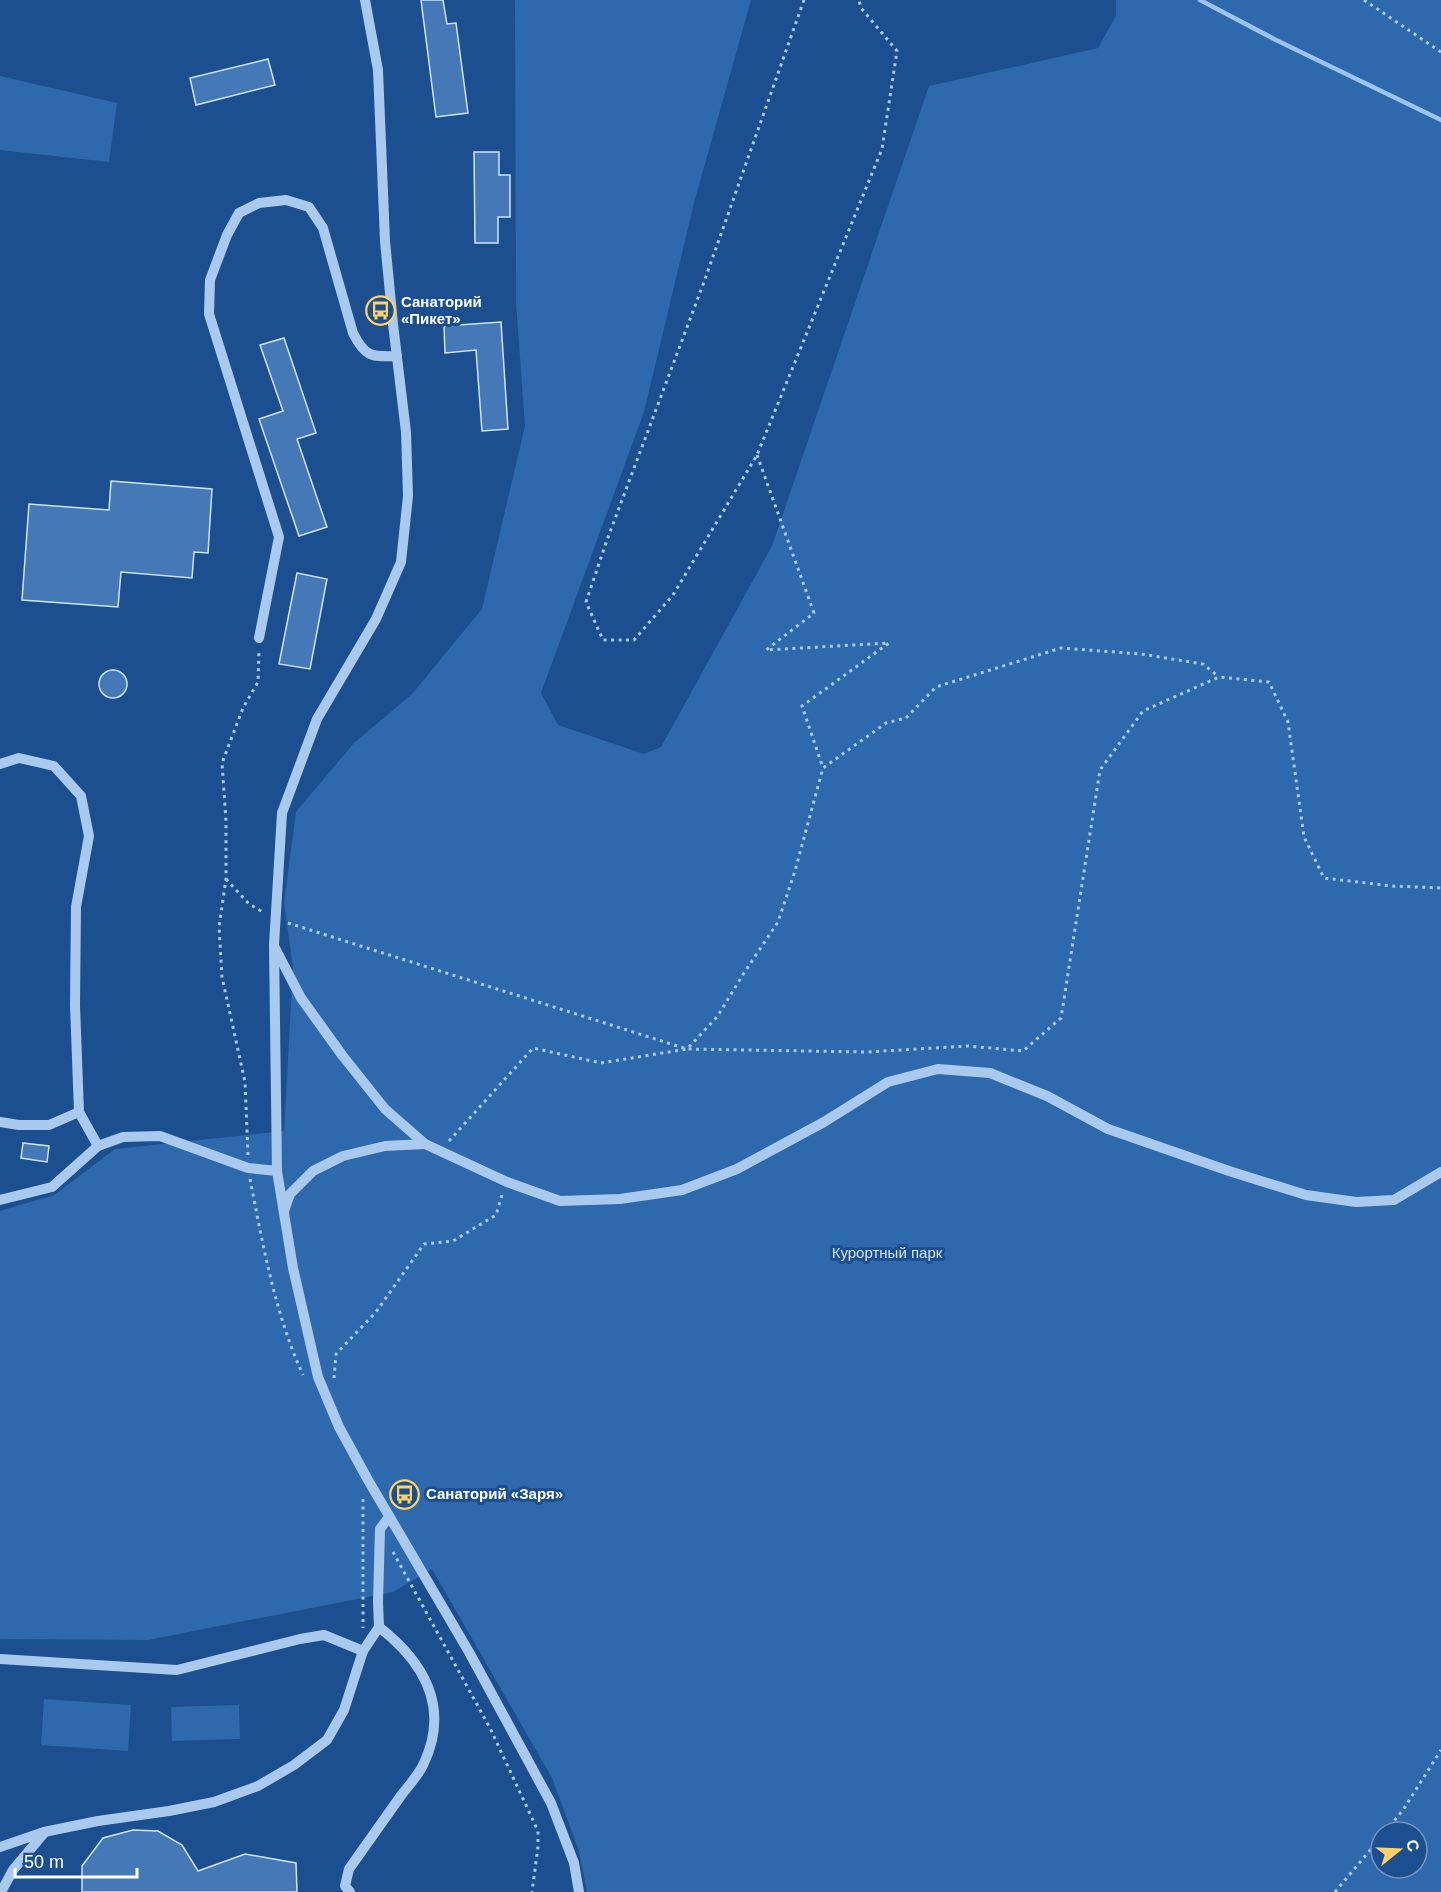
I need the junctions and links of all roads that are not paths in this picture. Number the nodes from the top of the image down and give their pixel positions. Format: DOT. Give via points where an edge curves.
graph roads {
  1 [pos="365,0"];
  2 [pos="397,356"];
  3 [pos="260,638"];
  4 [pos="0,764"];
  5 [pos="274,945"];
  6 [pos="80,1112"];
  7 [pos="0,1122"];
  8 [pos="425,1144"];
  9 [pos="98,1146"];
  10 [pos="278,1171"];
  11 [pos="1441,1172"];
  12 [pos="0,1200"];
  13 [pos="283,1214"];
  14 [pos="389,1517"];
  15 [pos="379,1627"];
  16 [pos="363,1651"];
  17 [pos="0,1659"];
  18 [pos="44,1832"];
  19 [pos="0,1847"];
  20 [pos="1,1892"];
  21 [pos="350,1892"];
  22 [pos="579,1892"];
  1 -- 2 [label="street" via="378,70 385,241"];
  2 -- 3 [label="street" via="375,357 362,349 353,333 323,228 309,207 286,200 259,203 239,213 210,280 209,314 279,537"];
  2 -- 5 [label="street" via="406,432 408,496 401,562 376,619 317,719 282,813"];
  4 -- 6 [label="street" via="19,758 54,766 81,796 89,836 76,907"];
  5 -- 8 [label="street" via="301,998 342,1055 385,1109"];
  5 -- 10 [label="street"];
  6 -- 7 [label="street" via="50,1125"];
  6 -- 9 [label="street"];
  8 -- 11 [label="street" via="507,1182 560,1201 620,1199 682,1190 737,1169 888,1082 938,1069 990,1072 1047,1096 1108,1129 1306,1195 1356,1202 1394,1200"];
  8 -- 13 [label="street" via="385,1146 343,1156 313,1171 290,1194"];
  9 -- 10 [label="street" via="123,1137 160,1136 248,1168"];
  9 -- 12 [label="street" via="52,1187"];
  10 -- 13 [label="street"];
  13 -- 14 [label="street" via="318,1377 339,1427"];
  14 -- 15 [label="street" via="380,1529"];
  14 -- 22 [label="street" via="501,1707 551,1803 574,1863"];
  15 -- 16 [label="street"];
  15 -- 21 [label="street" via="399,1642 418,1665 432,1695 434,1733 423,1764 349,1869 345,1886"];
  16 -- 17 [label="street" via="324,1635 177,1670"];
  16 -- 18 [label="street" via="345,1710 327,1740 258,1786 214,1802"];
  18 -- 19 [label="street"];
  18 -- 20 [label="street" via="13,1870"];
}
